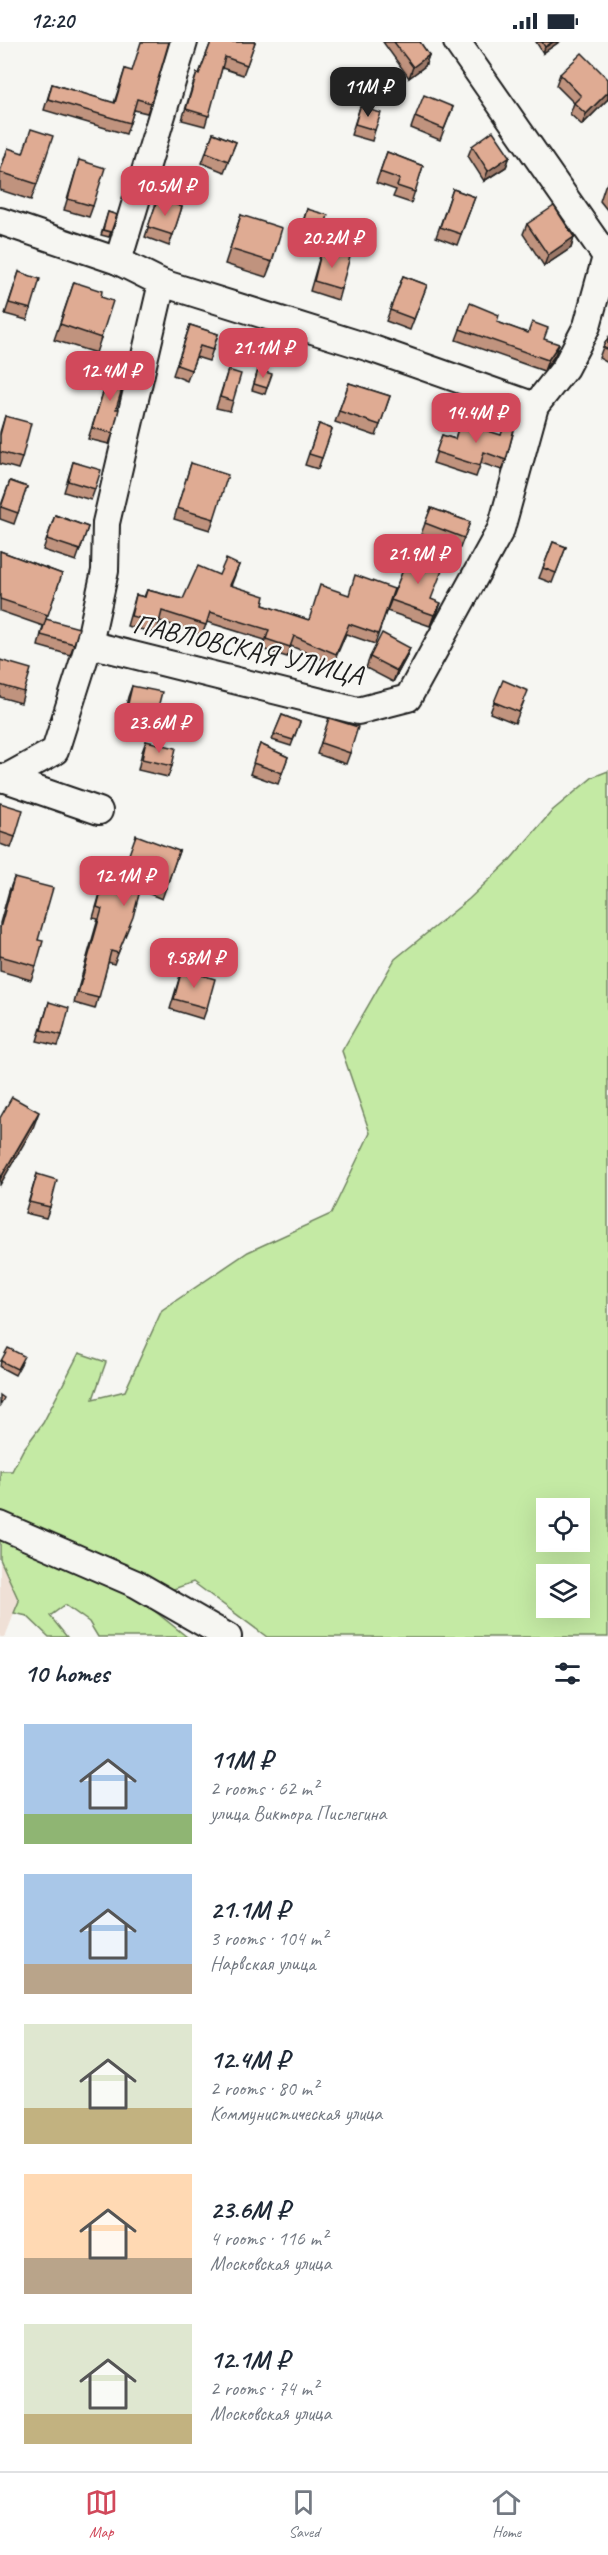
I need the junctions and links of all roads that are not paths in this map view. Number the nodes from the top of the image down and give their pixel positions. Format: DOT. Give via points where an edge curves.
graph roads {
  1 [pos="184,42"];
  2 [pos="457,42"];
  3 [pos="0,221"];
  4 [pos="607,258"];
  5 [pos="118,261"];
  6 [pos="162,283"];
  7 [pos="535,406"];
  8 [pos="89,644"];
  9 [pos="2,778"];
  10 [pos="99,811"];
  11 [pos="0,1525"];
  12 [pos="228,1637"];
  1 -- 5 [label="street"];
  2 -- 4 [label="street"];
  3 -- 5 [label="street"];
  4 -- 7 [label="street, ПАВЛОВСКАЯ УЛИЦА" via="587,326 565,368"];
  5 -- 6 [label="street"];
  6 -- 7 [label="street" via="370,348"];
  6 -- 8 [label="street" via="106,523 105,571"];
  7 -- 8 [label="street, ПАВЛОВСКАЯ УЛИЦА" via="501,529 408,698 358,711"];
  8 -- 9 [label="street" via="55,751"];
  9 -- 10 [label="street"];
  11 -- 12 [label="street" via="136,1584"];
}
